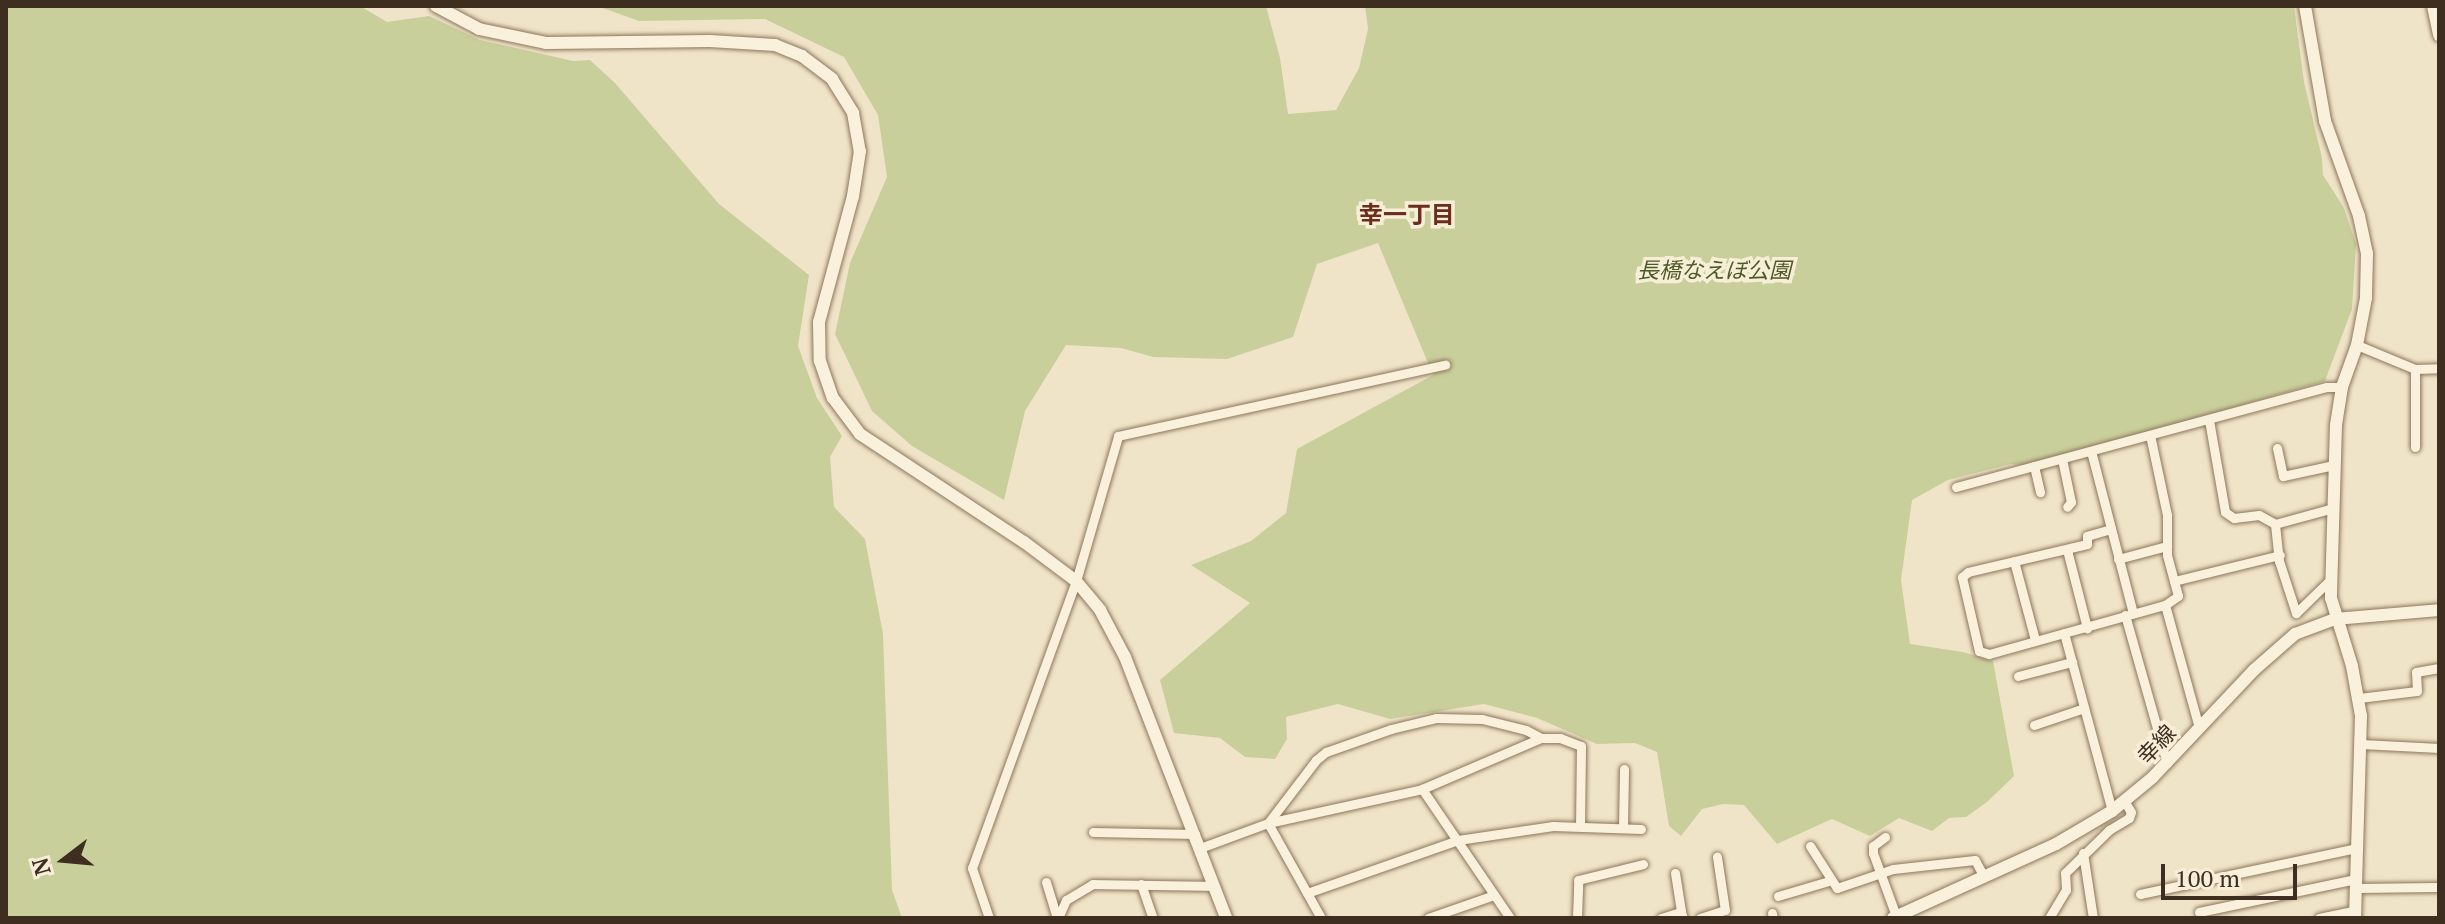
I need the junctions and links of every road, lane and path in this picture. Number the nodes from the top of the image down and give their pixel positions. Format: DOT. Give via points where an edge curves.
graph roads {
  1 [pos="436,6"];
  2 [pos="2305,6"];
  3 [pos="2433,6"];
  4 [pos="2439,35"];
  5 [pos="2357,345"];
  6 [pos="1445,365"];
  7 [pos="2439,368"];
  8 [pos="2415,369"];
  9 [pos="2342,387"];
  10 [pos="2209,420"];
  11 [pos="2150,435"];
  12 [pos="2415,447"];
  13 [pos="2277,448"];
  14 [pos="2091,451"];
  15 [pos="2062,459"];
  16 [pos="2334,465"];
  17 [pos="2034,466"];
  18 [pos="1956,487"];
  19 [pos="2040,492"];
  20 [pos="2067,507"];
  21 [pos="2333,508"];
  22 [pos="2275,524"];
  23 [pos="2111,529"];
  24 [pos="2167,546"];
  25 [pos="2067,550"];
  26 [pos="2280,555"];
  27 [pos="2118,559"];
  28 [pos="2014,561"];
  29 [pos="2332,578"];
  30 [pos="1076,581"];
  31 [pos="2174,581"];
  32 [pos="2165,605"];
  33 [pos="2439,610"];
  34 [pos="2129,614"];
  35 [pos="2335,619"];
  36 [pos="2087,628"];
  37 [pos="2064,633"];
  38 [pos="2035,640"];
  39 [pos="2072,662"];
  40 [pos="2439,668"];
  41 [pos="2018,676"];
  42 [pos="2359,698"];
  43 [pos="2084,708"];
  44 [pos="2034,725"];
  45 [pos="2199,728"];
  46 [pos="1541,738"];
  47 [pos="2361,744"];
  48 [pos="2439,748"];
  49 [pos="2167,763"];
  50 [pos="1624,769"];
  51 [pos="1422,789"];
  52 [pos="2124,801"];
  53 [pos="2112,811"];
  54 [pos="1268,823"];
  55 [pos="1580,826"];
  56 [pos="1623,828"];
  57 [pos="1641,829"];
  58 [pos="1093,832"];
  59 [pos="1195,834"];
  60 [pos="1885,837"];
  61 [pos="1458,840"];
  62 [pos="1810,846"];
  63 [pos="1200,848"];
  64 [pos="2357,848"];
  65 [pos="2083,853"];
  66 [pos="1717,857"];
  67 [pos="1643,864"];
  68 [pos="1882,872"];
  69 [pos="1675,873"];
  70 [pos="1984,877"];
  71 [pos="1829,881"];
  72 [pos="1046,882"];
  73 [pos="2356,883"];
  74 [pos="1141,884"];
  75 [pos="1214,886"];
  76 [pos="2439,887"];
  77 [pos="1307,893"];
  78 [pos="2140,894"];
  79 [pos="1494,895"];
  80 [pos="1778,896"];
  81 [pos="2199,912"];
  82 [pos="2356,914"];
  83 [pos="1682,915"];
  84 [pos="1895,917"];
  85 [pos="989,918"];
  86 [pos="1057,918"];
  87 [pos="1153,918"];
  88 [pos="1226,918"];
  89 [pos="1321,918"];
  90 [pos="1428,918"];
  91 [pos="1510,918"];
  92 [pos="1577,918"];
  93 [pos="1661,918"];
  94 [pos="1700,918"];
  95 [pos="2049,918"];
  96 [pos="2093,918"];
  97 [pos="2319,918"];
  1 -- 30 [label="street" via="479,29 546,43 756,43 789,49 818,66 844,94 860,151 819,322 820,361 833,398 860,434 886,454"];
  2 -- 5 [label="street" via="2325,121 2367,253 2369,279"];
  3 -- 4 [label="street"];
  5 -- 8 [label="street"];
  5 -- 9 [label="street"];
  6 -- 30 [label="street" via="1118,436"];
  7 -- 8 [label="street"];
  8 -- 12 [label="street"];
  9 -- 10 [label="street"];
  9 -- 16 [label="street"];
  10 -- 11 [label="street"];
  10 -- 22 [label="street" via="2228,517 2259,515"];
  11 -- 14 [label="street"];
  11 -- 24 [label="street" via="2167,515"];
  13 -- 16 [label="street" via="2283,476"];
  14 -- 15 [label="street"];
  14 -- 23 [label="street"];
  15 -- 17 [label="street"];
  15 -- 20 [label="street" via="2071,502"];
  16 -- 21 [label="street"];
  17 -- 18 [label="street"];
  17 -- 19 [label="street"];
  21 -- 22 [label="street"];
  21 -- 29 [label="street"];
  22 -- 26 [label="street"];
  23 -- 25 [label="street" via="2087,536 2087,544"];
  23 -- 27 [label="street"];
  24 -- 27 [label="street"];
  24 -- 31 [label="street"];
  25 -- 28 [label="street"];
  25 -- 36 [label="street"];
  26 -- 29 [label="street" via="2296,613"];
  26 -- 31 [label="street"];
  27 -- 34 [label="street"];
  28 -- 38 [label="street"];
  28 -- 38 [label="street" via="1962,577 1979,651 1989,654"];
  29 -- 35 [label="street"];
  30 -- 59 [label="street" via="1100,610 1125,657"];
  30 -- 85 [label="street" via="972,868"];
  31 -- 32 [label="street" via="2178,596"];
  32 -- 34 [label="street"];
  32 -- 45 [label="street"];
  33 -- 35 [label="street, 幸線"];
  34 -- 36 [label="street"];
  34 -- 49 [label="street"];
  35 -- 42 [label="street"];
  35 -- 45 [label="street, 幸線" via="2295,634 2274,650"];
  36 -- 37 [label="street"];
  37 -- 38 [label="street"];
  37 -- 39 [label="street"];
  39 -- 41 [label="street"];
  39 -- 43 [label="street"];
  40 -- 42 [label="street" via="2416,672 2417,691"];
  42 -- 47 [label="street"];
  43 -- 44 [label="street"];
  43 -- 53 [label="street"];
  45 -- 49 [label="street, 幸線"];
  46 -- 51 [label="street"];
  46 -- 54 [label="street" via="1482,719 1436,718 1391,729 1326,752"];
  46 -- 55 [label="street" via="1581,746"];
  47 -- 48 [label="street"];
  47 -- 64 [label="street"];
  49 -- 52 [label="street, 幸線"];
  50 -- 56 [label="street"];
  51 -- 54 [label="street"];
  51 -- 61 [label="street"];
  52 -- 53 [label="street, 幸線"];
  52 -- 65 [label="street" via="2129,818"];
  53 -- 70 [label="street, 幸線"];
  54 -- 63 [label="street"];
  54 -- 77 [label="street"];
  55 -- 56 [label="street"];
  55 -- 61 [label="street"];
  56 -- 57 [label="street"];
  58 -- 59 [label="street"];
  59 -- 63 [label="street"];
  60 -- 68 [label="street" via="1873,846"];
  61 -- 77 [label="street"];
  61 -- 79 [label="street"];
  62 -- 71 [label="street"];
  63 -- 75 [label="street"];
  64 -- 73 [label="street"];
  64 -- 78 [label="street"];
  65 -- 95 [label="street" via="2065,873 2066,890"];
  65 -- 96 [label="street"];
  66 -- 94 [label="street" via="1725,910"];
  67 -- 92 [label="street" via="1578,880"];
  68 -- 70 [label="street" via="1975,860"];
  68 -- 71 [label="street" via="1837,888"];
  68 -- 84 [label="street"];
  69 -- 83 [label="street"];
  70 -- 84 [label="street, 幸線"];
  71 -- 80 [label="street"];
  72 -- 86 [label="street"];
  73 -- 76 [label="street"];
  73 -- 81 [label="street"];
  73 -- 82 [label="street"];
  74 -- 75 [label="street"];
  74 -- 86 [label="street" via="1080,888"];
  74 -- 87 [label="street"];
  75 -- 88 [label="street"];
  77 -- 89 [label="street"];
  79 -- 90 [label="street"];
  79 -- 91 [label="street"];
  82 -- 97 [label="street"];
  83 -- 93 [label="street"];
}
